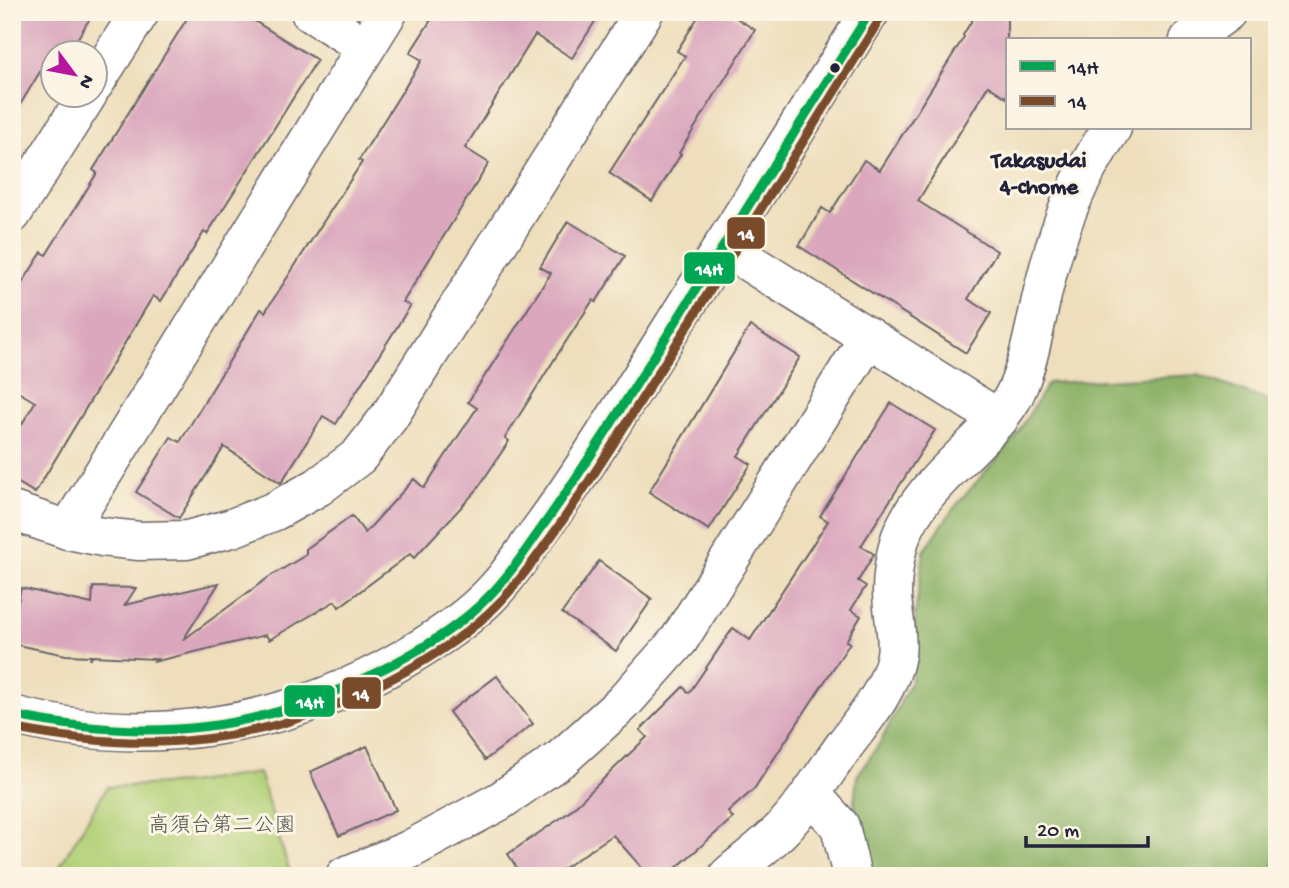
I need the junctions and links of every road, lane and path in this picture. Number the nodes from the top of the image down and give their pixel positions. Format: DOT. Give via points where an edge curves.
graph roads {
  1 [pos="140,12"];
  2 [pos="310,12"];
  3 [pos="388,12"];
  4 [pos="644,12"];
  5 [pos="870,12"];
  6 [pos="1227,12"];
  7 [pos="1192,38"];
  8 [pos="366,47"];
  9 [pos="108,63"];
  10 [pos="79,108"];
  11 [pos="1111,130"];
  12 [pos="12,214"];
  13 [pos="723,246"];
  14 [pos="869,337"];
  15 [pos="999,419"];
  16 [pos="12,511"];
  17 [pos="68,530"];
  18 [pos="12,715"];
  19 [pos="811,794"];
  20 [pos="345,876"];
  21 [pos="728,876"];
  22 [pos="852,876"];
  1 -- 9 [label="street"];
  2 -- 8 [label="street"];
  3 -- 8 [label="street"];
  4 -- 17 [label="street" via="389,417 359,457 275,511 187,540 139,541"];
  5 -- 13 [label="street"];
  6 -- 7 [label="street"];
  8 -- 17 [label="street"];
  10 -- 12 [label="street"];
  11 -- 15 [label="street" via="1066,209 1026,362 1014,396"];
  13 -- 14 [label="street"];
  13 -- 18 [label="street" via="565,497 496,590 442,636 337,694 275,715 210,728 102,730 51,726"];
  14 -- 15 [label="street"];
  14 -- 20 [label="street" via="679,639 623,703 562,758 500,801 409,850"];
  15 -- 19 [label="street" via="938,481 911,517 894,563 896,654 889,679"];
  16 -- 17 [label="street"];
  19 -- 21 [label="street" via="783,828"];
  19 -- 22 [label="street" via="840,825"];
}
